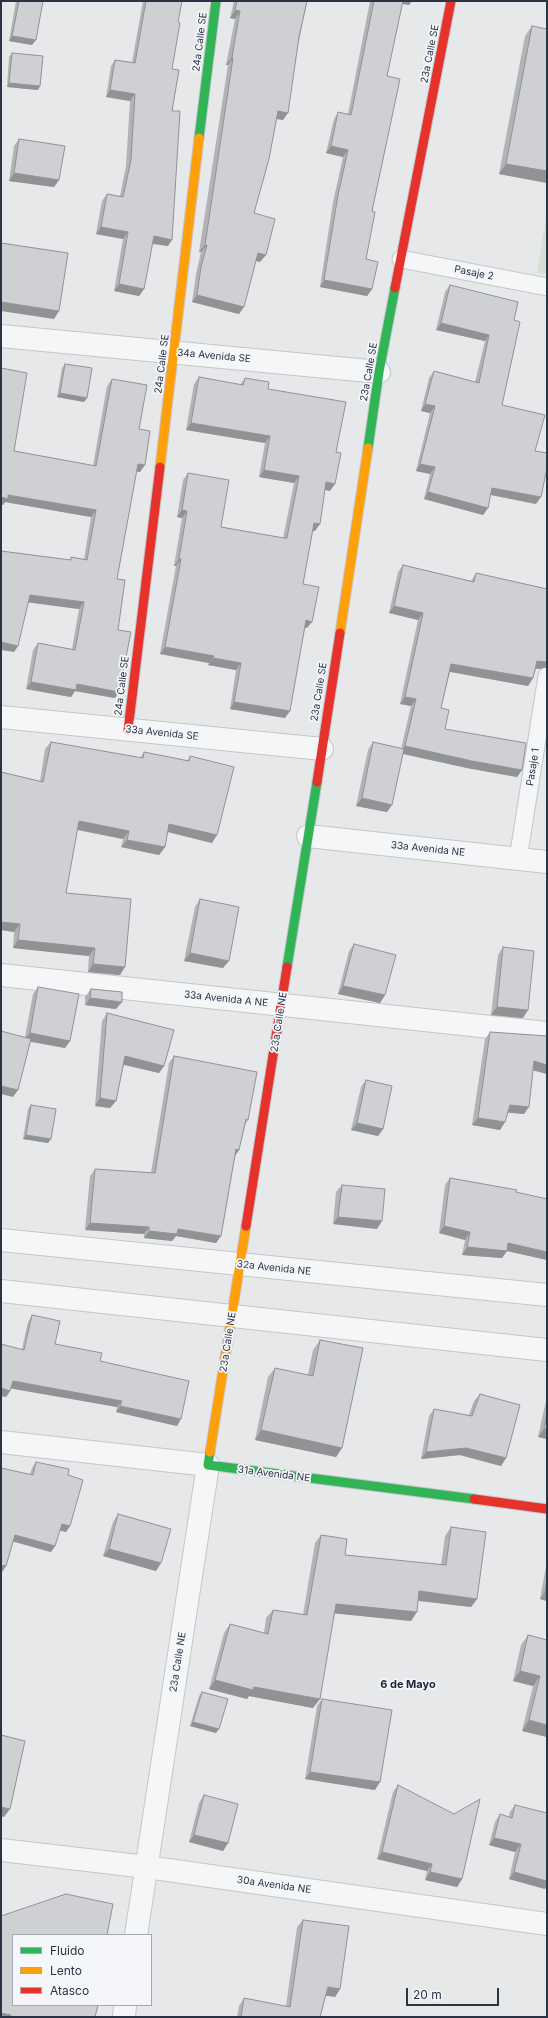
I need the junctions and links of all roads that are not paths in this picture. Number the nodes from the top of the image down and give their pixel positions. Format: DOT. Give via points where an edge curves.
graph roads {
  1 [pos="216,1"];
  2 [pos="451,1"];
  3 [pos="401,260"];
  4 [pos="547,287"];
  5 [pos="1,336"];
  6 [pos="174,352"];
  7 [pos="380,372"];
  8 [pos="547,676"];
  9 [pos="1,717"];
  10 [pos="128,730"];
  11 [pos="322,749"];
  12 [pos="308,836"];
  13 [pos="518,859"];
  14 [pos="547,862"];
  15 [pos="1,975"];
  16 [pos="282,1005"];
  17 [pos="547,1033"];
  18 [pos="1,1240"];
  19 [pos="240,1264"];
  20 [pos="1,1291"];
  21 [pos="547,1296"];
  22 [pos="547,1350"];
  23 [pos="1,1442"];
  24 [pos="208,1465"];
  25 [pos="547,1510"];
  26 [pos="1,1850"];
  27 [pos="146,1867"];
  28 [pos="547,1924"];
  29 [pos="136,1934"];
  30 [pos="125,2006"];
  31 [pos="124,2017"];
  1 -- 6 [label="street, 24a Calle SE"];
  2 -- 3 [label="street, 23a Calle SE"];
  3 -- 4 [label="lane, Pasaje 2"];
  3 -- 7 [label="street, 23a Calle SE"];
  5 -- 6 [label="street, 34a Avenida SE"];
  6 -- 7 [label="street, 34a Avenida SE"];
  6 -- 10 [label="street, 24a Calle SE"];
  7 -- 11 [label="street, 23a Calle SE"];
  8 -- 13 [label="lane, Pasaje 1"];
  9 -- 10 [label="street, 33a Avenida SE"];
  10 -- 11 [label="street, 33a Avenida SE"];
  11 -- 12 [label="street, 23a Calle NE"];
  12 -- 13 [label="street, 33a Avenida NE"];
  12 -- 16 [label="street, 23a Calle NE"];
  13 -- 14 [label="street, 33a Avenida NE"];
  15 -- 16 [label="street, 33a Avenida A NE"];
  16 -- 17 [label="street, 33a Avenida A NE"];
  16 -- 19 [label="street, 23a Calle NE"];
  18 -- 19 [label="street, 32a Avenida NE"];
  19 -- 21 [label="street, 32a Avenida NE"];
  19 -- 24 [label="street, 23a Calle NE"];
  20 -- 22 [label="street"];
  23 -- 24 [label="street, 31a Avenida NE"];
  24 -- 25 [label="street, 31a Avenida NE"];
  24 -- 27 [label="street, 23a Calle NE"];
  26 -- 27 [label="street, 30a Avenida NE"];
  27 -- 28 [label="street, 30a Avenida NE"];
  27 -- 29 [label="street, 23a Calle NE"];
  30 -- 31 [label="street"];
}
